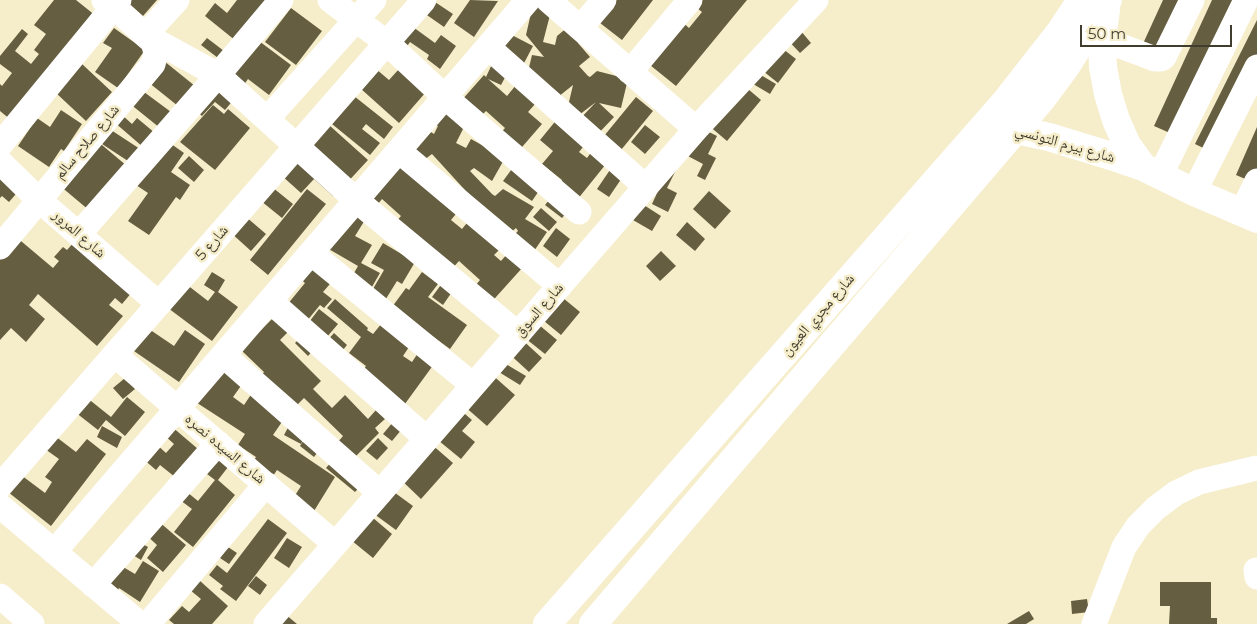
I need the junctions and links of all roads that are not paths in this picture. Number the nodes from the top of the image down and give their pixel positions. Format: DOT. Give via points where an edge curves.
graph roads {
  1 [pos="177,0"];
  2 [pos="281,0"];
  3 [pos="330,0"];
  4 [pos="374,0"];
  5 [pos="424,0"];
  6 [pos="532,0"];
  7 [pos="604,0"];
  8 [pos="690,0"];
  9 [pos="816,0"];
  10 [pos="1192,0"];
  11 [pos="1247,0"];
  12 [pos="1098,1"];
  13 [pos="112,2"];
  14 [pos="1257,4"];
  15 [pos="356,20"];
  16 [pos="580,28"];
  17 [pos="145,35"];
  18 [pos="1102,39"];
  19 [pos="387,43"];
  20 [pos="488,47"];
  21 [pos="1257,67"];
  22 [pos="630,72"];
  23 [pos="218,75"];
  24 [pos="445,96"];
  25 [pos="267,119"];
  26 [pos="986,124"];
  27 [pos="696,129"];
  28 [pos="1017,129"];
  29 [pos="0,145"];
  30 [pos="297,147"];
  31 [pos="399,151"];
  32 [pos="0,162"];
  33 [pos="1151,172"];
  34 [pos="1257,181"];
  35 [pos="646,187"];
  36 [pos="1194,192"];
  37 [pos="39,200"];
  38 [pos="356,200"];
  39 [pos="579,212"];
  40 [pos="1249,216"];
  41 [pos="79,234"];
  42 [pos="0,247"];
  43 [pos="311,253"];
  44 [pos="560,286"];
  45 [pos="270,301"];
  46 [pos="159,304"];
  47 [pos="518,334"];
  48 [pos="115,355"];
  49 [pos="224,355"];
  50 [pos="473,386"];
  51 [pos="178,409"];
  52 [pos="427,439"];
  53 [pos="218,443"];
  54 [pos="1257,468"];
  55 [pos="266,484"];
  56 [pos="0,486"];
  57 [pos="380,493"];
  58 [pos="0,506"];
  59 [pos="335,544"];
  60 [pos="54,552"];
  61 [pos="93,584"];
  62 [pos="0,596"];
  63 [pos="32,624"];
  64 [pos="140,624"];
  65 [pos="148,624"];
  66 [pos="266,624"];
  67 [pos="547,624"];
  68 [pos="593,624"];
  69 [pos="1094,624"];
  1 -- 17 [label="street"];
  2 -- 23 [label="street"];
  3 -- 15 [label="street"];
  4 -- 15 [label="street"];
  5 -- 19 [label="street, شارع 5"];
  6 -- 16 [label="street"];
  6 -- 20 [label="street"];
  7 -- 16 [label="street"];
  8 -- 22 [label="street"];
  9 -- 27 [label="street, شارع السوق"];
  10 -- 18 [label="street" via="1161,59"];
  11 -- 14 [label="street"];
  11 -- 33 [label="street"];
  12 -- 18 [label="main road, شارع بيرم التونسي"];
  12 -- 26 [label="main road, شارع مجري العيون" via="1060,32"];
  12 -- 28 [label="main road, شارع مجري العيون" via="1065,68"];
  13 -- 17 [label="street"];
  13 -- 29 [label="street"];
  15 -- 19 [label="street"];
  15 -- 25 [label="street"];
  16 -- 22 [label="street"];
  17 -- 23 [label="street"];
  17 -- 37 [label="street, شارع صلاح سالم" via="153,42 156,53 153,64"];
  18 -- 33 [label="main road, شارع بيرم التونسي" via="1103,68 1116,120 1128,145"];
  19 -- 24 [label="street"];
  19 -- 30 [label="street, شارع 5"];
  20 -- 24 [label="street"];
  20 -- 35 [label="street"];
  21 -- 36 [label="street"];
  22 -- 27 [label="street"];
  23 -- 25 [label="street"];
  23 -- 41 [label="street"];
  24 -- 31 [label="street"];
  24 -- 39 [label="street"];
  25 -- 30 [label="street"];
  26 -- 28 [label="main road, شارع بيرم التونسي"];
  26 -- 67 [label="main road, شارع مجري العيون"];
  27 -- 35 [label="street, شارع السوق"];
  28 -- 33 [label="main road, شارع بيرم التونسي" via="1080,146"];
  28 -- 68 [label="main road, شارع مجري العيون"];
  30 -- 38 [label="street"];
  30 -- 46 [label="street, شارع 5"];
  31 -- 38 [label="street"];
  31 -- 44 [label="street"];
  32 -- 37 [label="street, شارع المرور"];
  33 -- 36 [label="main road, شارع بيرم التونسي"];
  34 -- 40 [label="street"];
  35 -- 44 [label="street, شارع السوق"];
  36 -- 40 [label="main road, شارع بيرم التونسي"];
  37 -- 41 [label="street, شارع المرور"];
  37 -- 42 [label="street, شارع صلاح سالم"];
  38 -- 43 [label="street"];
  38 -- 47 [label="street"];
  41 -- 46 [label="street, شارع المرور"];
  43 -- 45 [label="street"];
  43 -- 50 [label="street"];
  44 -- 47 [label="street, شارع السوق"];
  45 -- 49 [label="street"];
  45 -- 52 [label="street"];
  46 -- 48 [label="street, شارع 5"];
  47 -- 50 [label="street, شارع السوق"];
  48 -- 51 [label="street, شارع السيده نصره"];
  48 -- 56 [label="street, شارع 5"];
  49 -- 51 [label="street"];
  49 -- 57 [label="street"];
  50 -- 52 [label="street, شارع السوق"];
  51 -- 53 [label="street, شارع السيده نصره"];
  51 -- 60 [label="street"];
  52 -- 57 [label="street, شارع السوق"];
  53 -- 55 [label="street, شارع السيده نصره"];
  53 -- 61 [label="street"];
  54 -- 69 [label="street" via="1199,482 1156,508 1124,547"];
  55 -- 59 [label="street, شارع السيده نصره"];
  55 -- 65 [label="street"];
  57 -- 59 [label="street, شارع السوق"];
  58 -- 60 [label="street"];
  59 -- 66 [label="street, شارع السوق"];
  60 -- 61 [label="street"];
  61 -- 64 [label="street"];
  62 -- 63 [label="street"];
}
